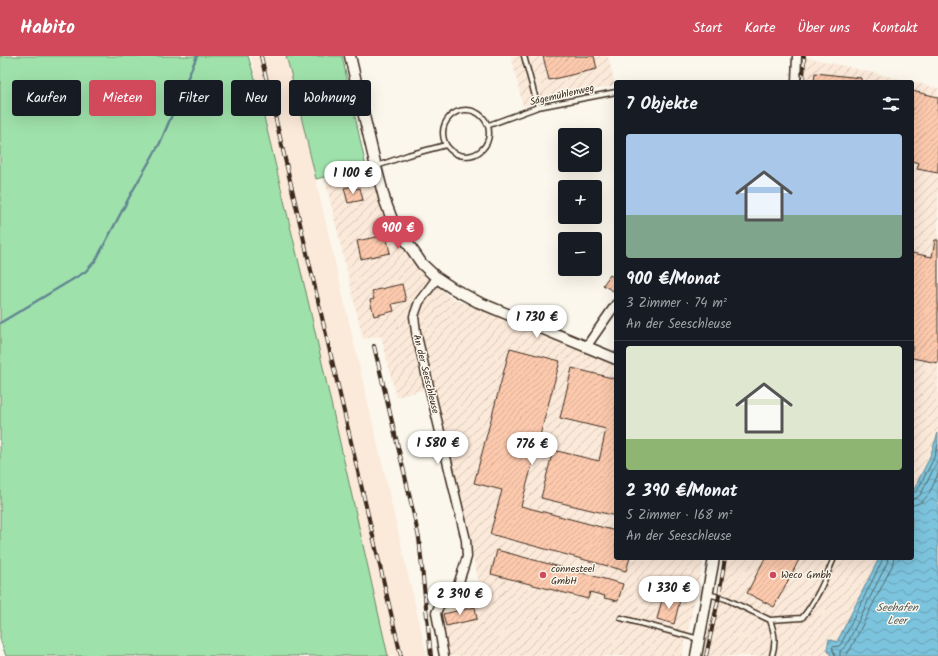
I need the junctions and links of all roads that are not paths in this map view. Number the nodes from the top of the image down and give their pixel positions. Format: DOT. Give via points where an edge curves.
graph roads {
  1 [pos="350,56"];
  2 [pos="524,56"];
  3 [pos="797,56"];
  4 [pos="796,80"];
  5 [pos="614,92"];
  6 [pos="538,107"];
  7 [pos="489,125"];
  8 [pos="446,145"];
  9 [pos="376,167"];
  10 [pos="437,278"];
  11 [pos="614,307"];
  12 [pos="586,347"];
  13 [pos="614,358"];
  14 [pos="714,560"];
  15 [pos="833,560"];
  16 [pos="708,594"];
  17 [pos="621,618"];
  18 [pos="770,620"];
  19 [pos="700,639"];
  20 [pos="444,656"];
  21 [pos="697,656"];
  22 [pos="772,656"];
  1 -- 9 [label="street"];
  2 -- 6 [label="lane"];
  3 -- 4 [label="street"];
  5 -- 6 [label="lane, Sägemühlenweg"];
  6 -- 7 [label="lane, Sägemühlenweg"];
  7 -- 8 [label="lane" via="490,138 485,148 476,155 457,155"];
  7 -- 8 [label="lane" via="482,115 473,110 462,110 451,115 443,130"];
  8 -- 9 [label="lane"];
  9 -- 10 [label="street" via="385,201 394,222 422,264"];
  10 -- 12 [label="street" via="478,302"];
  10 -- 20 [label="street, An der Seeschleuse" via="419,302 414,316 466,540 467,557 456,591 439,606 436,613"];
  11 -- 12 [label="street"];
  12 -- 13 [label="street"];
  14 -- 16 [label="street"];
  15 -- 18 [label="lane" via="821,588 802,618"];
  16 -- 18 [label="lane" via="726,598"];
  16 -- 19 [label="street"];
  17 -- 19 [label="lane"];
  18 -- 22 [label="lane" via="775,633"];
  19 -- 21 [label="street"];
}
